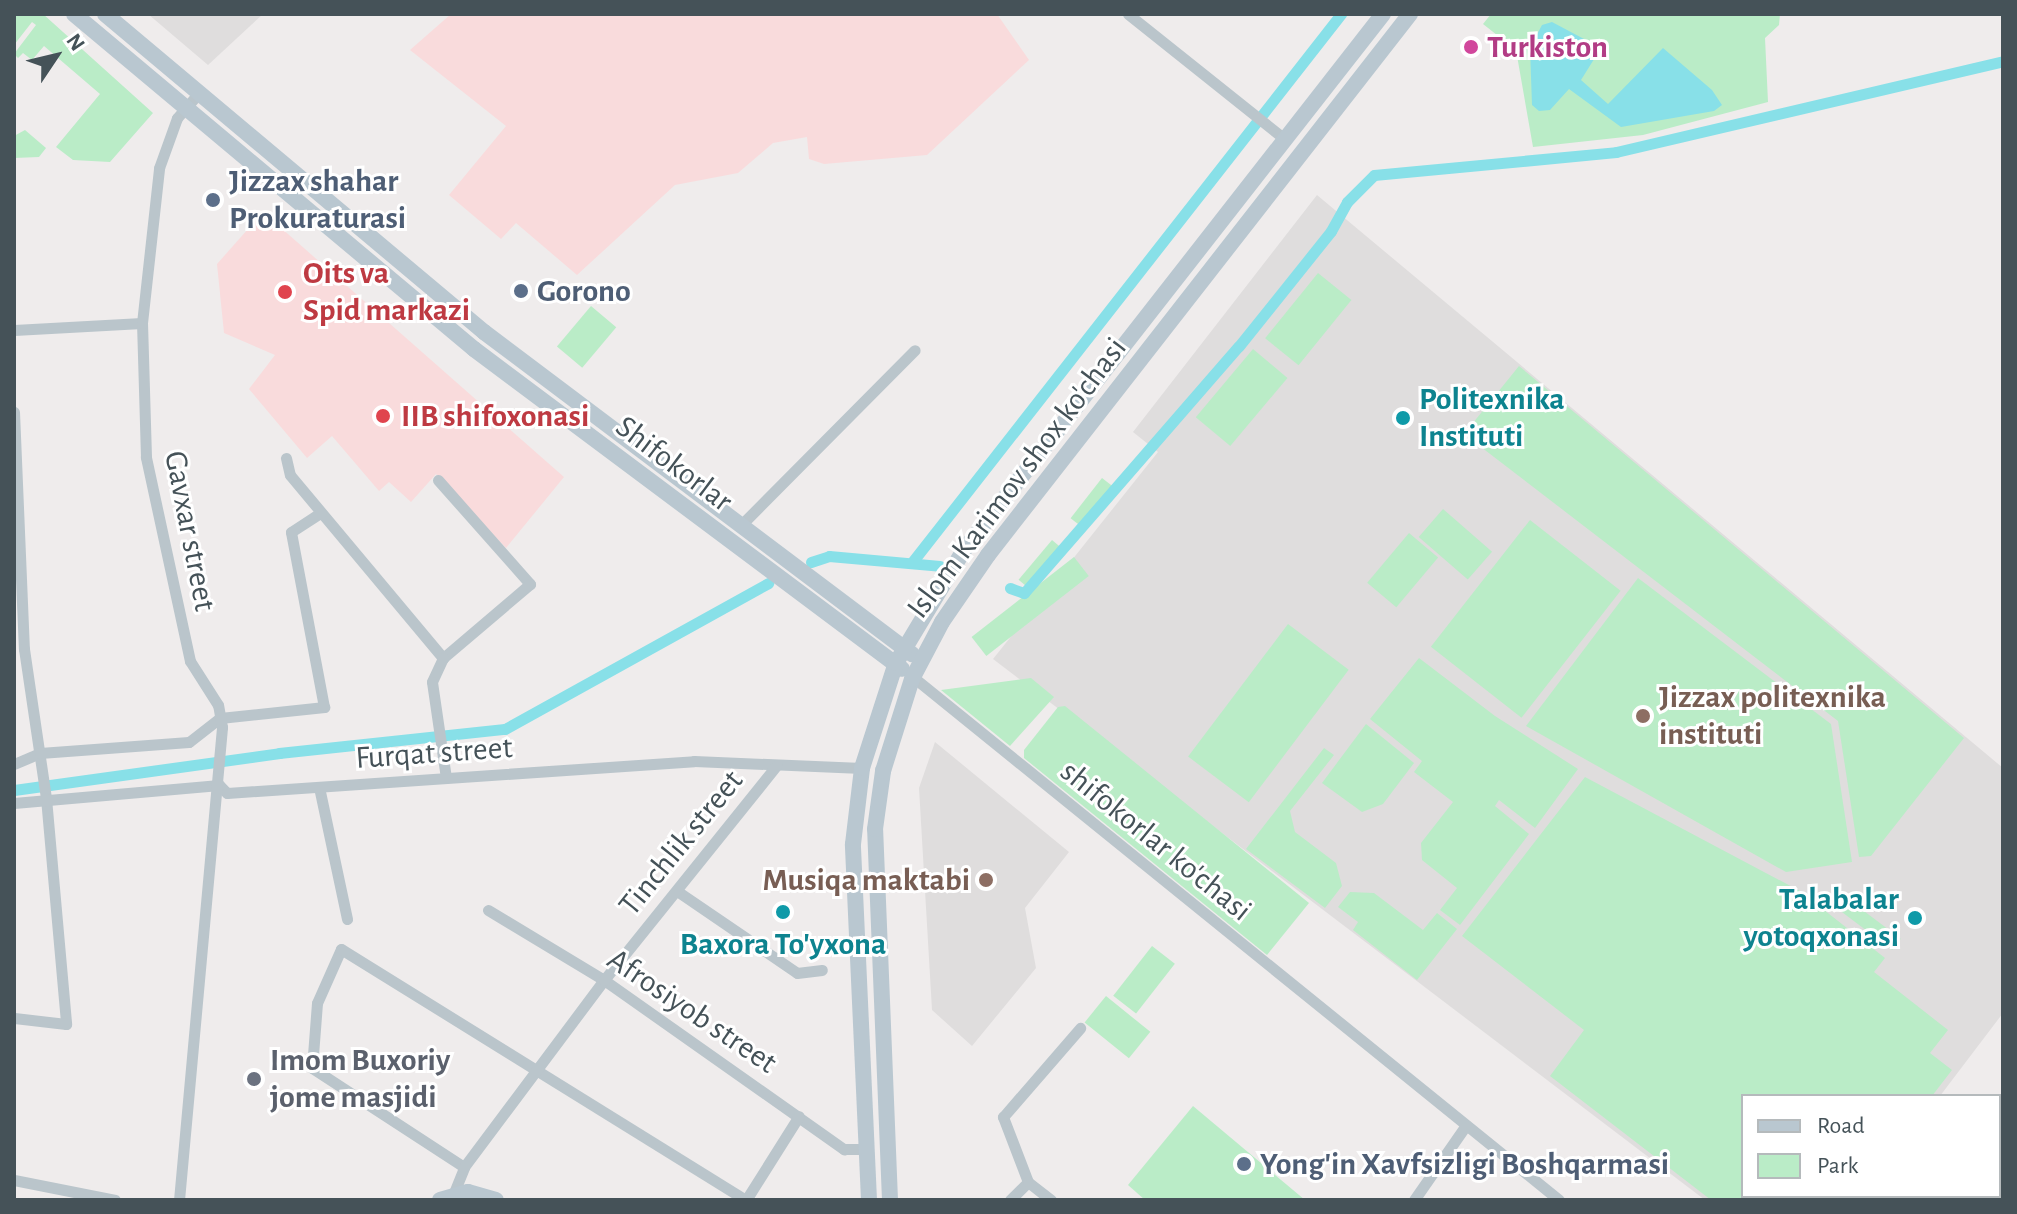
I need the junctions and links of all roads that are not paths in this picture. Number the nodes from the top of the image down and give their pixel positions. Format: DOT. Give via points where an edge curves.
graph roads {
  1 [pos="74,14"];
  2 [pos="105,14"];
  3 [pos="1128,14"];
  4 [pos="1383,14"];
  5 [pos="1410,14"];
  6 [pos="200,92"];
  7 [pos="186,108"];
  8 [pos="1286,140"];
  9 [pos="142,323"];
  10 [pos="14,330"];
  11 [pos="915,350"];
  12 [pos="14,412"];
  13 [pos="286,458"];
  14 [pos="438,480"];
  15 [pos="320,513"];
  16 [pos="742,524"];
  17 [pos="19,649"];
  18 [pos="899,655"];
  19 [pos="443,658"];
  20 [pos="920,661"];
  21 [pos="913,677"];
  22 [pos="220,718"];
  23 [pos="40,753"];
  24 [pos="14,764"];
  25 [pos="777,765"];
  26 [pos="862,768"];
  27 [pos="446,778"];
  28 [pos="219,785"];
  29 [pos="319,787"];
  30 [pos="46,798"];
  31 [pos="14,803"];
  32 [pos="677,891"];
  33 [pos="488,910"];
  34 [pos="347,919"];
  35 [pos="822,970"];
  36 [pos="604,980"];
  37 [pos="14,1018"];
  38 [pos="1080,1028"];
  39 [pos="538,1069"];
  40 [pos="799,1116"];
  41 [pos="1464,1128"];
  42 [pos="866,1149"];
  43 [pos="464,1167"];
  44 [pos="14,1180"];
  45 [pos="1028,1182"];
  46 [pos="448,1198"];
  47 [pos="115,1200"];
  48 [pos="179,1200"];
  49 [pos="496,1200"];
  50 [pos="746,1200"];
  51 [pos="869,1200"];
  52 [pos="890,1200"];
  53 [pos="1010,1200"];
  54 [pos="1051,1200"];
  55 [pos="1414,1200"];
  56 [pos="1559,1200"];
  1 -- 7 [label="main road, Shifokorlar"];
  2 -- 6 [label="main road, Shifokorlar"];
  3 -- 8 [label="street"];
  4 -- 8 [label="main road, Islom Karimov shox ko'chasi"];
  5 -- 20 [label="main road, Islom Karimov shox ko'chasi" via="988,555"];
  6 -- 7 [label="street, Gavxar street"];
  6 -- 16 [label="main road, Shifokorlar" via="484,332"];
  7 -- 9 [label="street, Gavxar street" via="177,118 159,168"];
  7 -- 18 [label="main road, Shifokorlar" via="474,349"];
  8 -- 18 [label="main road, Islom Karimov shox ko'chasi" via="990,514"];
  9 -- 10 [label="street"];
  9 -- 22 [label="street, Gavxar street" via="146,457 190,661 218,705"];
  11 -- 16 [label="street"];
  12 -- 17 [label="street"];
  13 -- 15 [label="street" via="290,475"];
  14 -- 19 [label="street" via="530,584"];
  15 -- 19 [label="street"];
  15 -- 22 [label="street" via="291,532 324,707"];
  16 -- 18 [label="main road, Shifokorlar"];
  17 -- 23 [label="street"];
  18 -- 20 [label="main road, Shifokorlar"];
  18 -- 21 [label="main road, Shifokorlar"];
  18 -- 26 [label="main road, Islom Karimov shox ko'chasi"];
  19 -- 27 [label="street" via="432,682"];
  20 -- 21 [label="main road, Islom Karimov shox ko'chasi"];
  21 -- 41 [label="street, shifokorlar ko'chasi"];
  21 -- 52 [label="main road, Islom Karimov shox ko'chasi" via="883,771 875,829"];
  22 -- 23 [label="street" via="189,742"];
  22 -- 28 [label="street, Gavxar street"];
  23 -- 24 [label="street"];
  23 -- 30 [label="street"];
  25 -- 26 [label="street, Furqat street"];
  25 -- 27 [label="street, Furqat street" via="694,761"];
  25 -- 32 [label="street, Tinchlik street"];
  26 -- 42 [label="main road, Islom Karimov shox ko'chasi" via="853,844"];
  27 -- 29 [label="street, Furqat street"];
  28 -- 29 [label="street, Furqat street" via="227,793"];
  28 -- 30 [label="street, Furqat street"];
  28 -- 48 [label="street"];
  29 -- 34 [label="street"];
  30 -- 31 [label="street, Furqat street"];
  30 -- 37 [label="street" via="66,1024"];
  32 -- 35 [label="street" via="797,973"];
  32 -- 36 [label="street, Tinchlik street"];
  33 -- 36 [label="street, Afrosiyob street"];
  36 -- 39 [label="street, Tinchlik street"];
  36 -- 40 [label="street, Afrosiyob street"];
  38 -- 45 [label="street" via="1003,1117"];
  39 -- 43 [label="street, Tinchlik street"];
  39 -- 43 [label="street" via="341,949 317,1003 312,1068"];
  39 -- 50 [label="street"];
  40 -- 42 [label="street, Afrosiyob street" via="844,1149"];
  40 -- 50 [label="street"];
  41 -- 55 [label="street"];
  41 -- 56 [label="street, shifokorlar ko'chasi"];
  42 -- 51 [label="main road, Islom Karimov shox ko'chasi"];
  43 -- 46 [label="street, Tinchlik street"];
  44 -- 47 [label="street"];
  45 -- 53 [label="street"];
  45 -- 54 [label="street"];
  46 -- 49 [label="main road" via="477,1192"];
}
